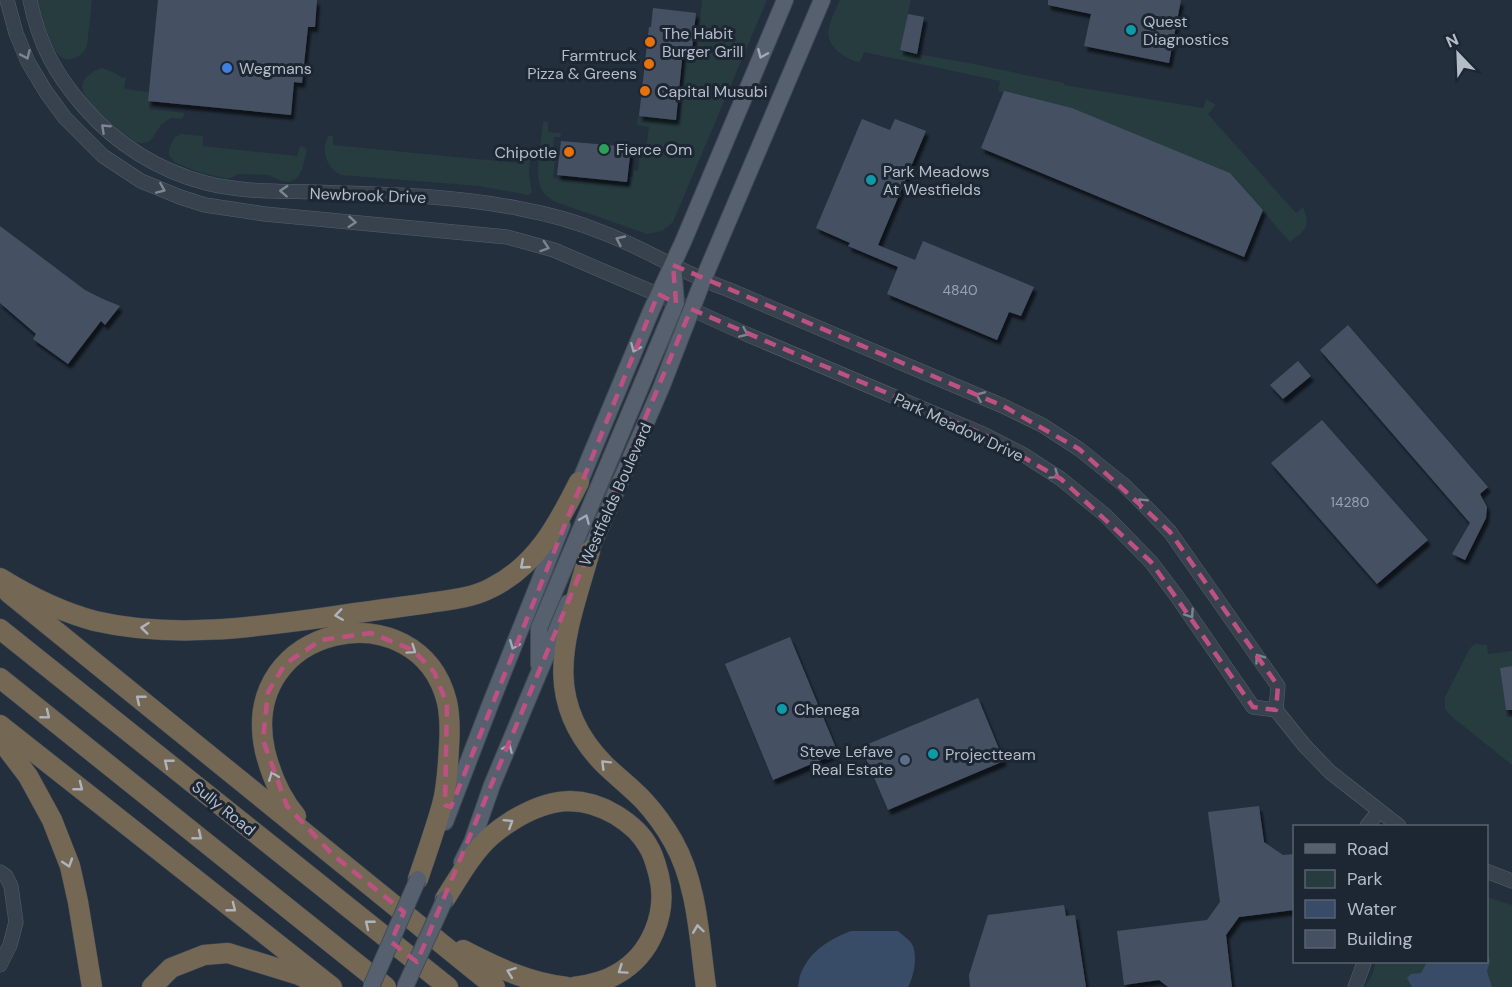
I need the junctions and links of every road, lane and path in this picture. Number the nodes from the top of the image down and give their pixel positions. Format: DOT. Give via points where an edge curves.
graph roads {
  1 [pos="7,0"];
  2 [pos="30,0"];
  3 [pos="785,0"];
  4 [pos="822,0"];
  5 [pos="673,265"];
  6 [pos="703,280"];
  7 [pos="658,294"];
  8 [pos="684,306"];
  9 [pos="778,311"];
  10 [pos="579,482"];
  11 [pos="590,551"];
  12 [pos="0,578"];
  13 [pos="0,586"];
  14 [pos="0,629"];
  15 [pos="539,673"];
  16 [pos="0,678"];
  17 [pos="1276,710"];
  18 [pos="0,725"];
  19 [pos="0,739"];
  20 [pos="1379,811"];
  21 [pos="1368,825"];
  22 [pos="1396,825"];
  23 [pos="333,855"];
  24 [pos="0,872"];
  25 [pos="1488,872"];
  26 [pos="418,879"];
  27 [pos="1512,881"];
  28 [pos="445,899"];
  29 [pos="425,929"];
  30 [pos="6,932"];
  31 [pos="1364,963"];
  32 [pos="0,965"];
  33 [pos="92,987"];
  34 [pos="152,987"];
  35 [pos="324,987"];
  36 [pos="332,987"];
  37 [pos="371,987"];
  38 [pos="386,987"];
  39 [pos="405,987"];
  40 [pos="448,987"];
  41 [pos="495,987"];
  42 [pos="567,987"];
  43 [pos="574,987"];
  44 [pos="706,987"];
  45 [pos="1355,987"];
  1 -- 7 [label="street, Newbrook Drive, one-way" via="28,62 65,118 103,156 141,181 215,207 507,237 554,250"];
  5 -- 2 [label="street, Newbrook Drive, one-way" via="605,233 523,209 435,198 244,189 179,174 129,148 79,101 62,80 43,44"];
  3 -- 5 [label="main road, one-way"];
  4 -- 6 [label="main road, Westfields Boulevard"];
  5 -- 6 [label="street, Newbrook Drive"];
  5 -- 7 [label="main road"];
  5 -- 8 [label="main road"];
  6 -- 8 [label="main road, Westfields Boulevard"];
  6 -- 9 [label="street, Newbrook Drive"];
  7 -- 8 [label="street, Newbrook Drive"];
  7 -- 10 [label="main road, one-way"];
  8 -- 11 [label="main road, Westfields Boulevard" via="661,388"];
  15 -- 8 [label="main road, one-way" via="539,628"];
  8 -- 17 [label="street, Park Meadow Drive, one-way" via="985,435 1061,479 1105,515 1150,562 1253,707"];
  17 -- 9 [label="street, Park Meadow Drive, one-way" via="1278,686 1170,532 1124,485 1088,456 1011,409"];
  10 -- 12 [label="highway, one-way" via="559,522 529,560 492,588 456,599 298,621 174,631 120,625 73,614"];
  10 -- 26 [label="main road, one-way" via="444,824"];
  11 -- 15 [label="main road, Westfields Boulevard"];
  44 -- 11 [label="highway, one-way" via="694,902 679,853 643,800 588,746 566,699 564,650"];
  23 -- 13 [label="highway, one-way"];
  40 -- 14 [label="highway, Sully Road, one-way"];
  28 -- 15 [label="main road, Westfields Boulevard, one-way"];
  16 -- 38 [label="highway, one-way"];
  17 -- 20 [label="street" via="1330,772"];
  18 -- 36 [label="highway, one-way"];
  19 -- 33 [label="highway, one-way" via="28,776 52,820 70,866"];
  20 -- 21 [label="street"];
  20 -- 22 [label="street"];
  23 -- 26 [label="highway, one-way" via="287,806 280,793 263,740 264,707 274,678 297,653 321,640 371,633 397,641 426,662 442,685 447,704 448,761 442,803"];
  23 -- 29 [label="highway"];
  24 -- 30 [label="street" via="11,886 16,921"];
  25 -- 27 [label="street"];
  26 -- 37 [label="main road, bridge"];
  28 -- 39 [label="main road, Westfields Boulevard, bridge"];
  28 -- 43 [label="highway, one-way" via="490,836 529,810 555,802 584,802 624,820 640,833 654,858 662,897 658,921 647,945 629,966 603,981"];
  29 -- 41 [label="highway"];
  42 -- 29 [label="highway, one-way" via="532,981 504,970"];
  30 -- 32 [label="street" via="10,945"];
  31 -- 45 [label="street"];
  34 -- 35 [label="highway" via="171,968 204,955 228,954 299,975"];
}
